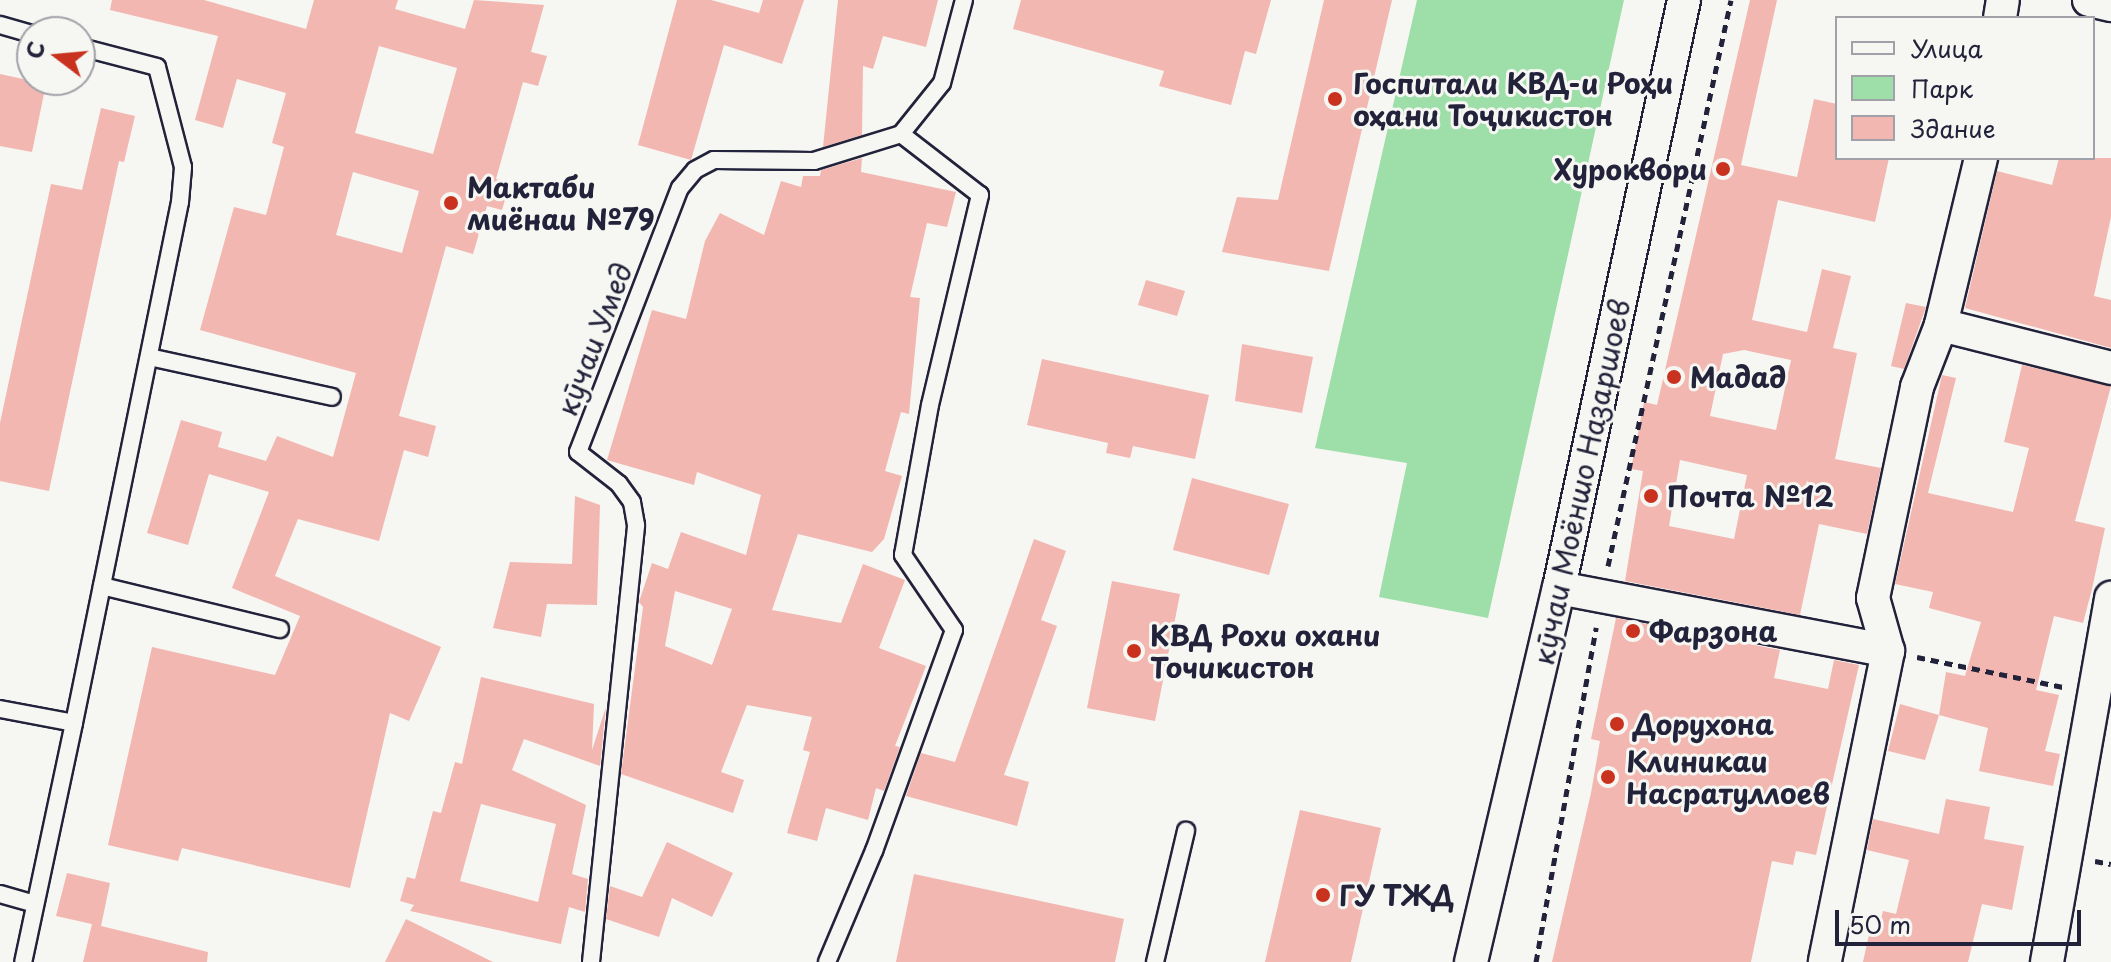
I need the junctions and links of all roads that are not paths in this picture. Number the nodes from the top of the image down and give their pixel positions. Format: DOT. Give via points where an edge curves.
graph roads {
  1 [pos="964,0"];
  2 [pos="1684,0"];
  3 [pos="2089,0"];
  4 [pos="2111,5"];
  5 [pos="96,51"];
  6 [pos="901,134"];
  7 [pos="1981,160"];
  8 [pos="1941,325"];
  9 [pos="149,357"];
  10 [pos="2111,368"];
  11 [pos="332,397"];
  12 [pos="102,586"];
  13 [pos="1559,588"];
  14 [pos="2111,598"];
  15 [pos="280,629"];
  16 [pos="1888,651"];
  17 [pos="0,709"];
  18 [pos="74,723"];
  19 [pos="1186,831"];
  20 [pos="0,894"];
  21 [pos="35,904"];
  22 [pos="23,962"];
  23 [pos="591,962"];
  24 [pos="827,962"];
  25 [pos="1155,962"];
  26 [pos="1471,962"];
  27 [pos="1825,962"];
  28 [pos="2047,962"];
  1 -- 6 [label="lane" via="942,83"];
  2 -- 13 [label="street, кӯчаи Моёншо Назаршоев"];
  3 -- 4 [label="street"];
  5 -- 9 [label="lane" via="157,67 183,167"];
  6 -- 23 [label="lane, кӯчаи Умед" via="814,161 714,160 695,170 680,188 578,452 619,484 632,502 636,525"];
  6 -- 24 [label="lane" via="980,195 930,405 903,555 954,630 874,851"];
  7 -- 8 [label="street"];
  8 -- 10 [label="street"];
  8 -- 16 [label="street" via="1917,387 1873,598"];
  9 -- 11 [label="lane"];
  9 -- 12 [label="lane"];
  12 -- 15 [label="lane"];
  12 -- 18 [label="lane"];
  13 -- 16 [label="street"];
  13 -- 26 [label="street, кӯчаи Моёншо Назаршоев"];
  14 -- 28 [label="street"];
  16 -- 27 [label="street"];
  17 -- 18 [label="lane"];
  18 -- 21 [label="lane"];
  19 -- 25 [label="lane"];
  20 -- 21 [label="lane"];
  21 -- 22 [label="lane"];
}
